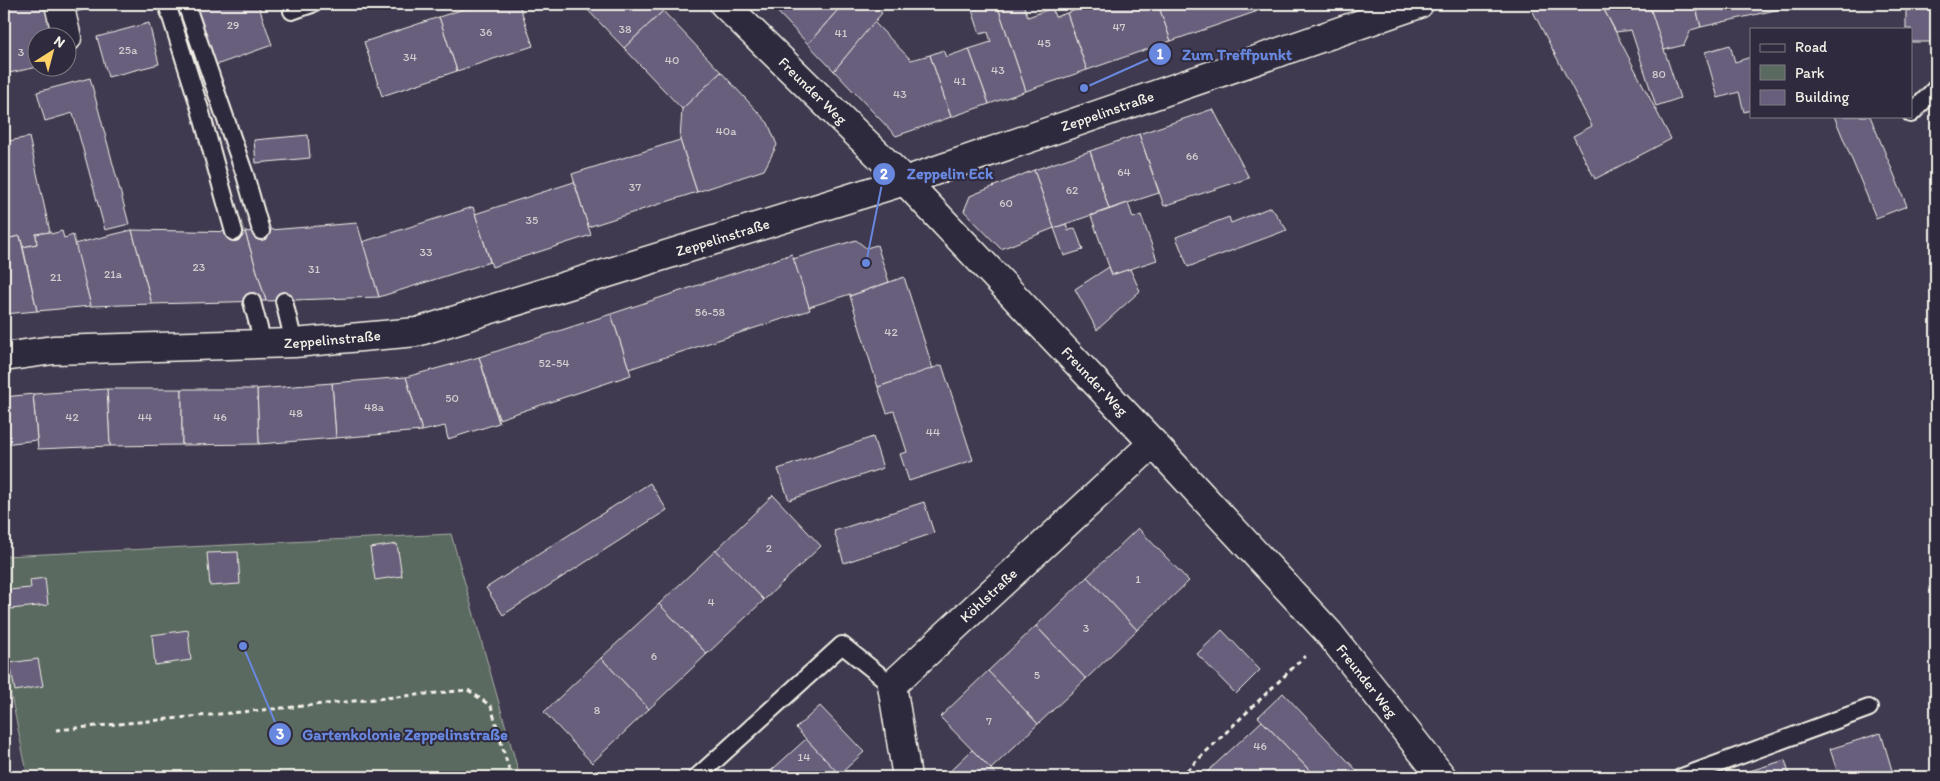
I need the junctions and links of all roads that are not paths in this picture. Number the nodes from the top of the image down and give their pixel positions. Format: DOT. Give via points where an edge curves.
graph roads {
  1 [pos="59,4"];
  2 [pos="166,4"];
  3 [pos="186,4"];
  4 [pos="312,4"];
  5 [pos="724,4"];
  6 [pos="1419,4"];
  7 [pos="292,11"];
  8 [pos="65,28"];
  9 [pos="1936,88"];
  10 [pos="221,104"];
  11 [pos="200,109"];
  12 [pos="1912,113"];
  13 [pos="905,182"];
  14 [pos="261,231"];
  15 [pos="234,232"];
  16 [pos="284,301"];
  17 [pos="252,302"];
  18 [pos="263,343"];
  19 [pos="294,343"];
  20 [pos="4,357"];
  21 [pos="1153,443"];
  22 [pos="892,685"];
  23 [pos="1869,708"];
  24 [pos="697,777"];
  25 [pos="907,777"];
  26 [pos="1442,777"];
  27 [pos="1682,777"];
  1 -- 8 [label="street"];
  2 -- 11 [label="lane"];
  3 -- 10 [label="lane"];
  4 -- 7 [label="lane"];
  5 -- 13 [label="street, Freunder Weg"];
  6 -- 13 [label="street, Zeppelinstraße"];
  9 -- 12 [label="lane"];
  10 -- 11 [label="lane"];
  10 -- 14 [label="lane"];
  11 -- 15 [label="lane"];
  13 -- 19 [label="street, Zeppelinstraße" via="417,332"];
  13 -- 21 [label="street, Freunder Weg"];
  16 -- 19 [label="lane"];
  17 -- 18 [label="lane"];
  18 -- 19 [label="street, Zeppelinstraße"];
  18 -- 20 [label="street, Zeppelinstraße" via="53,350"];
  21 -- 22 [label="street, Köhlstraße"];
  21 -- 26 [label="street, Freunder Weg" via="1329,633"];
  22 -- 24 [label="lane" via="842,645"];
  22 -- 25 [label="street"];
  23 -- 27 [label="lane"];
}
